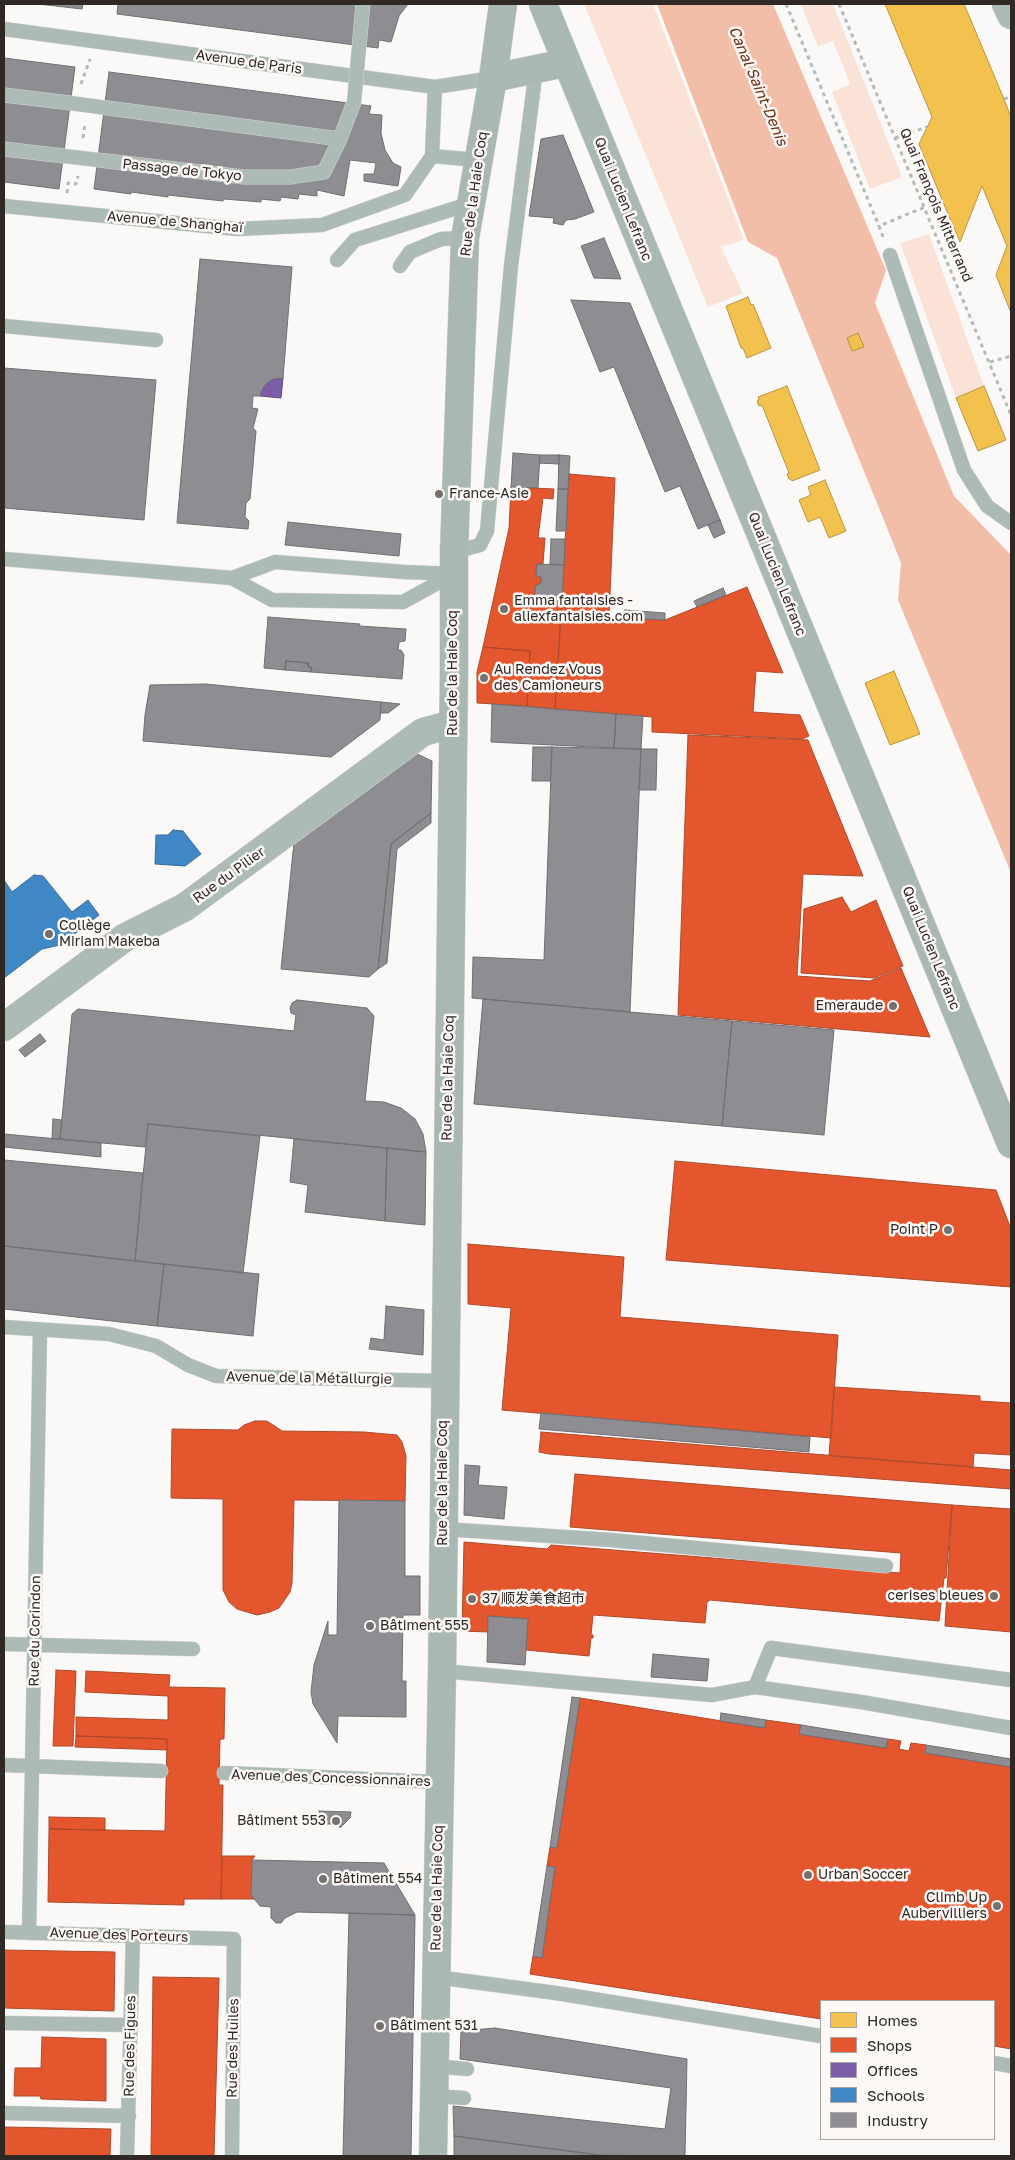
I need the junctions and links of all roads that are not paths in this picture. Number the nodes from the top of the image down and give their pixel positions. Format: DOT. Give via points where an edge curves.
graph roads {
  1 [pos="363,4"];
  2 [pos="503,4"];
  3 [pos="542,4"];
  4 [pos="1006,4"];
  5 [pos="1011,16"];
  6 [pos="4,29"];
  7 [pos="565,63"];
  8 [pos="536,69"];
  9 [pos="493,78"];
  10 [pos="435,87"];
  11 [pos="4,95"];
  12 [pos="340,139"];
  13 [pos="4,150"];
  14 [pos="432,156"];
  15 [pos="478,160"];
  16 [pos="472,203"];
  17 [pos="4,206"];
  18 [pos="465,238"];
  19 [pos="890,255"];
  20 [pos="337,260"];
  21 [pos="400,266"];
  22 [pos="4,326"];
  23 [pos="156,340"];
  24 [pos="1011,523"];
  25 [pos="4,559"];
  26 [pos="454,563"];
  27 [pos="232,578"];
  28 [pos="453,724"];
  29 [pos="4,1027"];
  30 [pos="1011,1144"];
  31 [pos="4,1327"];
  32 [pos="40,1330"];
  33 [pos="444,1381"];
  34 [pos="443,1529"];
  35 [pos="886,1566"];
  36 [pos="4,1644"];
  37 [pos="35,1644"];
  38 [pos="193,1649"];
  39 [pos="442,1671"];
  40 [pos="1011,1680"];
  41 [pos="755,1687"];
  42 [pos="1011,1728"];
  43 [pos="4,1765"];
  44 [pos="32,1766"];
  45 [pos="161,1771"];
  46 [pos="224,1774"];
  47 [pos="439,1782"];
  48 [pos="4,1932"];
  49 [pos="30,1933"];
  50 [pos="132,1935"];
  51 [pos="234,1939"];
  52 [pos="436,1977"];
  53 [pos="4,2023"];
  54 [pos="131,2025"];
  55 [pos="820,2036"];
  56 [pos="995,2063"];
  57 [pos="434,2066"];
  58 [pos="1011,2066"];
  59 [pos="467,2069"];
  60 [pos="434,2096"];
  61 [pos="464,2098"];
  62 [pos="4,2113"];
  63 [pos="129,2116"];
  64 [pos="127,2156"];
  65 [pos="232,2156"];
  66 [pos="433,2156"];
  1 -- 12 [label="lane, Passage de Tokyo, bridge" via="354,102"];
  2 -- 9 [label="main road, Rue de la Haie Coq"];
  3 -- 7 [label="main road, Quai Lucien Lefranc"];
  4 -- 5 [label="street"];
  6 -- 10 [label="lane, Avenue de Paris"];
  7 -- 8 [label="main road"];
  7 -- 30 [label="main road, Quai Lucien Lefranc"];
  8 -- 9 [label="main road"];
  8 -- 26 [label="lane" via="511,266 487,531 480,545"];
  9 -- 10 [label="lane, Avenue de Paris"];
  9 -- 15 [label="main road, Rue de la Haie Coq"];
  10 -- 14 [label="lane"];
  11 -- 12 [label="lane, bridge"];
  12 -- 13 [label="lane, Passage de Tokyo, bridge" via="324,172 290,177 244,177"];
  14 -- 15 [label="lane"];
  14 -- 17 [label="lane, Avenue de Shanghaï" via="405,195 322,224 237,229"];
  15 -- 16 [label="main road, Rue de la Haie Coq"];
  16 -- 18 [label="main road, Rue de la Haie Coq"];
  16 -- 20 [label="lane" via="355,240"];
  18 -- 21 [label="lane" via="441,239 410,252"];
  18 -- 26 [label="main road, Rue de la Haie Coq"];
  19 -- 24 [label="lane" via="964,470 987,506"];
  22 -- 23 [label="lane"];
  25 -- 27 [label="lane"];
  26 -- 27 [label="lane" via="275,562"];
  26 -- 27 [label="lane" via="403,602 272,600"];
  26 -- 28 [label="main road, Rue de la Haie Coq"];
  28 -- 29 [label="street, Rue du Pilier" via="423,732 185,907 124,938"];
  28 -- 33 [label="main road, Rue de la Haie Coq"];
  31 -- 32 [label="lane, Avenue de la Métallurgie"];
  32 -- 33 [label="lane, Avenue de la Métallurgie" via="109,1334 156,1346 188,1365 216,1376"];
  32 -- 37 [label="lane, Rue du Corindon"];
  33 -- 34 [label="main road, Rue de la Haie Coq"];
  34 -- 35 [label="lane" via="611,1540"];
  34 -- 39 [label="main road, Rue de la Haie Coq"];
  36 -- 37 [label="lane"];
  37 -- 38 [label="lane"];
  37 -- 44 [label="lane, Rue du Corindon"];
  39 -- 41 [label="lane" via="712,1695"];
  39 -- 47 [label="main road, Rue de la Haie Coq"];
  40 -- 41 [label="lane" via="771,1648"];
  41 -- 42 [label="lane"];
  43 -- 44 [label="lane"];
  44 -- 45 [label="lane"];
  44 -- 49 [label="lane, Rue du Corindon"];
  46 -- 47 [label="lane, Avenue des Concessionnaires"];
  47 -- 52 [label="main road, Rue de la Haie Coq"];
  48 -- 49 [label="lane, Avenue des Porteurs"];
  49 -- 50 [label="lane, Avenue des Porteurs"];
  50 -- 51 [label="lane, Avenue des Porteurs"];
  50 -- 54 [label="lane, Rue des Figues"];
  51 -- 65 [label="lane, Rue des Huiles"];
  52 -- 55 [label="lane"];
  52 -- 57 [label="main road, Rue de la Haie Coq"];
  53 -- 54 [label="lane"];
  54 -- 63 [label="lane, Rue des Figues"];
  56 -- 58 [label="lane"];
  57 -- 59 [label="lane"];
  57 -- 60 [label="main road, Rue de la Haie Coq"];
  60 -- 61 [label="lane"];
  60 -- 66 [label="main road, Rue de la Haie Coq"];
  62 -- 63 [label="lane"];
  63 -- 64 [label="lane, Rue des Figues"];
}
